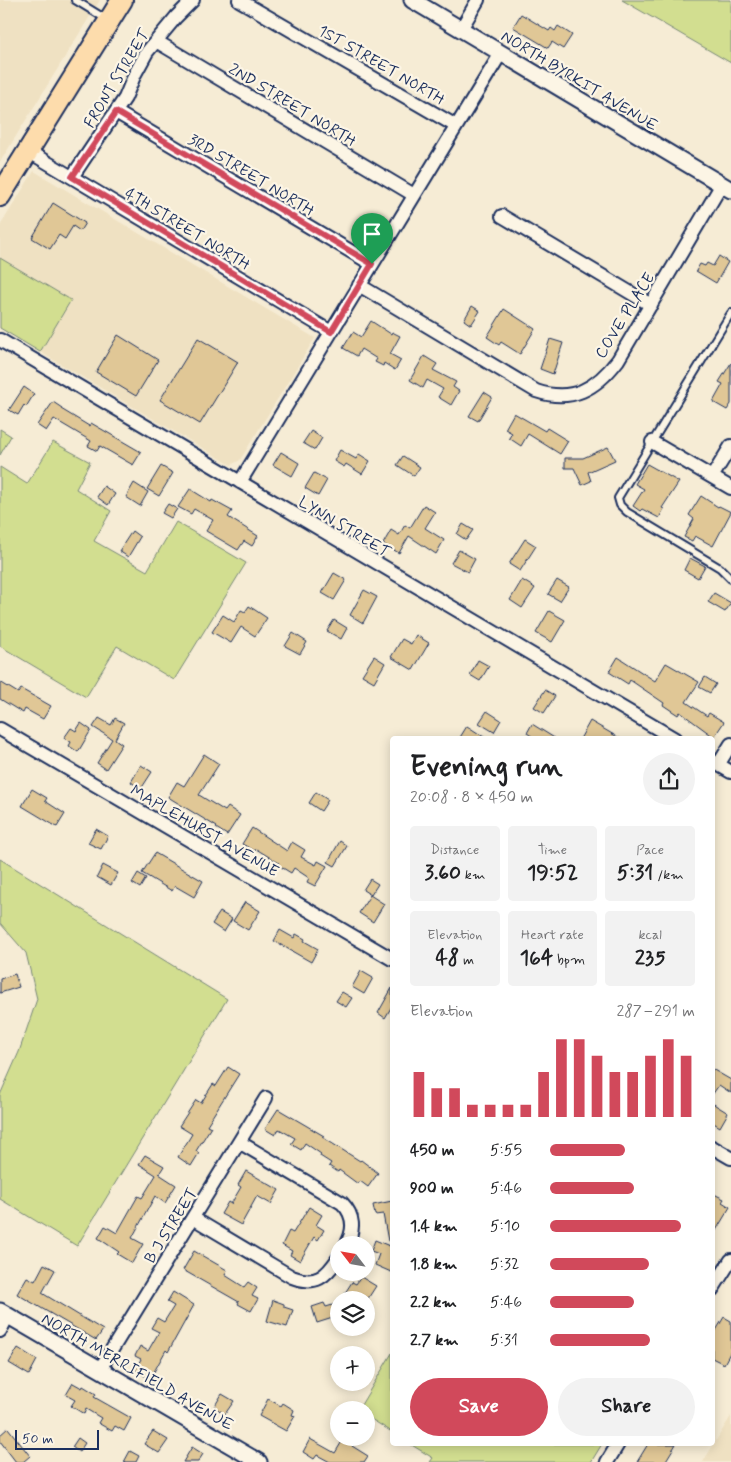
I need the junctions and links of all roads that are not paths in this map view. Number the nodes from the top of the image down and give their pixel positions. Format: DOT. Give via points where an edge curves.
graph roads {
  1 [pos="75,0"];
  2 [pos="122,0"];
  3 [pos="192,0"];
  4 [pos="239,0"];
  5 [pos="412,0"];
  6 [pos="478,0"];
  7 [pos="110,20"];
  8 [pos="461,29"];
  9 [pos="156,41"];
  10 [pos="501,53"];
  11 [pos="116,112"];
  12 [pos="456,126"];
  13 [pos="28,151"];
  14 [pos="72,177"];
  15 [pos="727,187"];
  16 [pos="414,195"];
  17 [pos="0,196"];
  18 [pos="502,216"];
  19 [pos="372,264"];
  20 [pos="359,285"];
  21 [pos="651,304"];
  22 [pos="731,313"];
  23 [pos="331,332"];
  24 [pos="0,340"];
  25 [pos="652,442"];
  26 [pos="731,446"];
  27 [pos="712,477"];
  28 [pos="240,482"];
  29 [pos="731,488"];
  30 [pos="731,579"];
  31 [pos="0,729"];
  32 [pos="669,736"];
  33 [pos="731,744"];
  34 [pos="716,763"];
  35 [pos="731,772"];
  36 [pos="390,958"];
  37 [pos="266,1098"];
  38 [pos="239,1142"];
  39 [pos="715,1149"];
  40 [pos="731,1158"];
  41 [pos="193,1218"];
  42 [pos="351,1236"];
  43 [pos="731,1260"];
  44 [pos="330,1271"];
  45 [pos="715,1285"];
  46 [pos="4,1313"];
  47 [pos="0,1331"];
  48 [pos="100,1369"];
  49 [pos="617,1446"];
  50 [pos="259,1462"];
  51 [pos="607,1462"];
  1 -- 7 [label="lane"];
  2 -- 7 [label="main road"];
  3 -- 9 [label="street, FRONT STREET"];
  4 -- 12 [label="street, 1ST STREET NORTH"];
  5 -- 8 [label="street, NORTH BYRKIT AVENUE"];
  6 -- 8 [label="street"];
  7 -- 13 [label="main road"];
  8 -- 10 [label="street, NORTH BYRKIT AVENUE"];
  9 -- 11 [label="street, FRONT STREET"];
  9 -- 16 [label="street, 2ND STREET NORTH"];
  10 -- 12 [label="street"];
  10 -- 15 [label="street, NORTH BYRKIT AVENUE"];
  11 -- 14 [label="street, FRONT STREET"];
  11 -- 19 [label="street, 3RD STREET NORTH"];
  12 -- 16 [label="street"];
  13 -- 14 [label="street, 4TH STREET NORTH"];
  13 -- 17 [label="main road"];
  14 -- 23 [label="street, 4TH STREET NORTH"];
  15 -- 21 [label="street, COVE PLACE"];
  16 -- 19 [label="street"];
  18 -- 21 [label="street"];
  19 -- 20 [label="street"];
  20 -- 21 [label="street, COVE PLACE" via="536,391 560,396 584,391 602,379 618,360"];
  20 -- 23 [label="street"];
  22 -- 25 [label="lane"];
  23 -- 28 [label="street"];
  24 -- 28 [label="street, LYNN STREET"];
  25 -- 27 [label="street"];
  25 -- 30 [label="lane" via="620,492 620,505 720,568"];
  26 -- 27 [label="street"];
  27 -- 29 [label="street"];
  28 -- 32 [label="street, LYNN STREET"];
  31 -- 36 [label="street, MAPLEHURST AVENUE"];
  33 -- 34 [label="street"];
  34 -- 35 [label="street"];
  37 -- 38 [label="street, B J STREET"];
  38 -- 41 [label="street, B J STREET"];
  38 -- 42 [label="street" via="342,1203 352,1217"];
  39 -- 40 [label="street"];
  41 -- 44 [label="street" via="302,1281 319,1279"];
  41 -- 48 [label="street, B J STREET"];
  43 -- 45 [label="street"];
  46 -- 47 [label="street"];
  46 -- 48 [label="street, NORTH MERRIFIELD AVENUE"];
  48 -- 50 [label="street, NORTH MERRIFIELD AVENUE"];
  49 -- 51 [label="street"];
}
